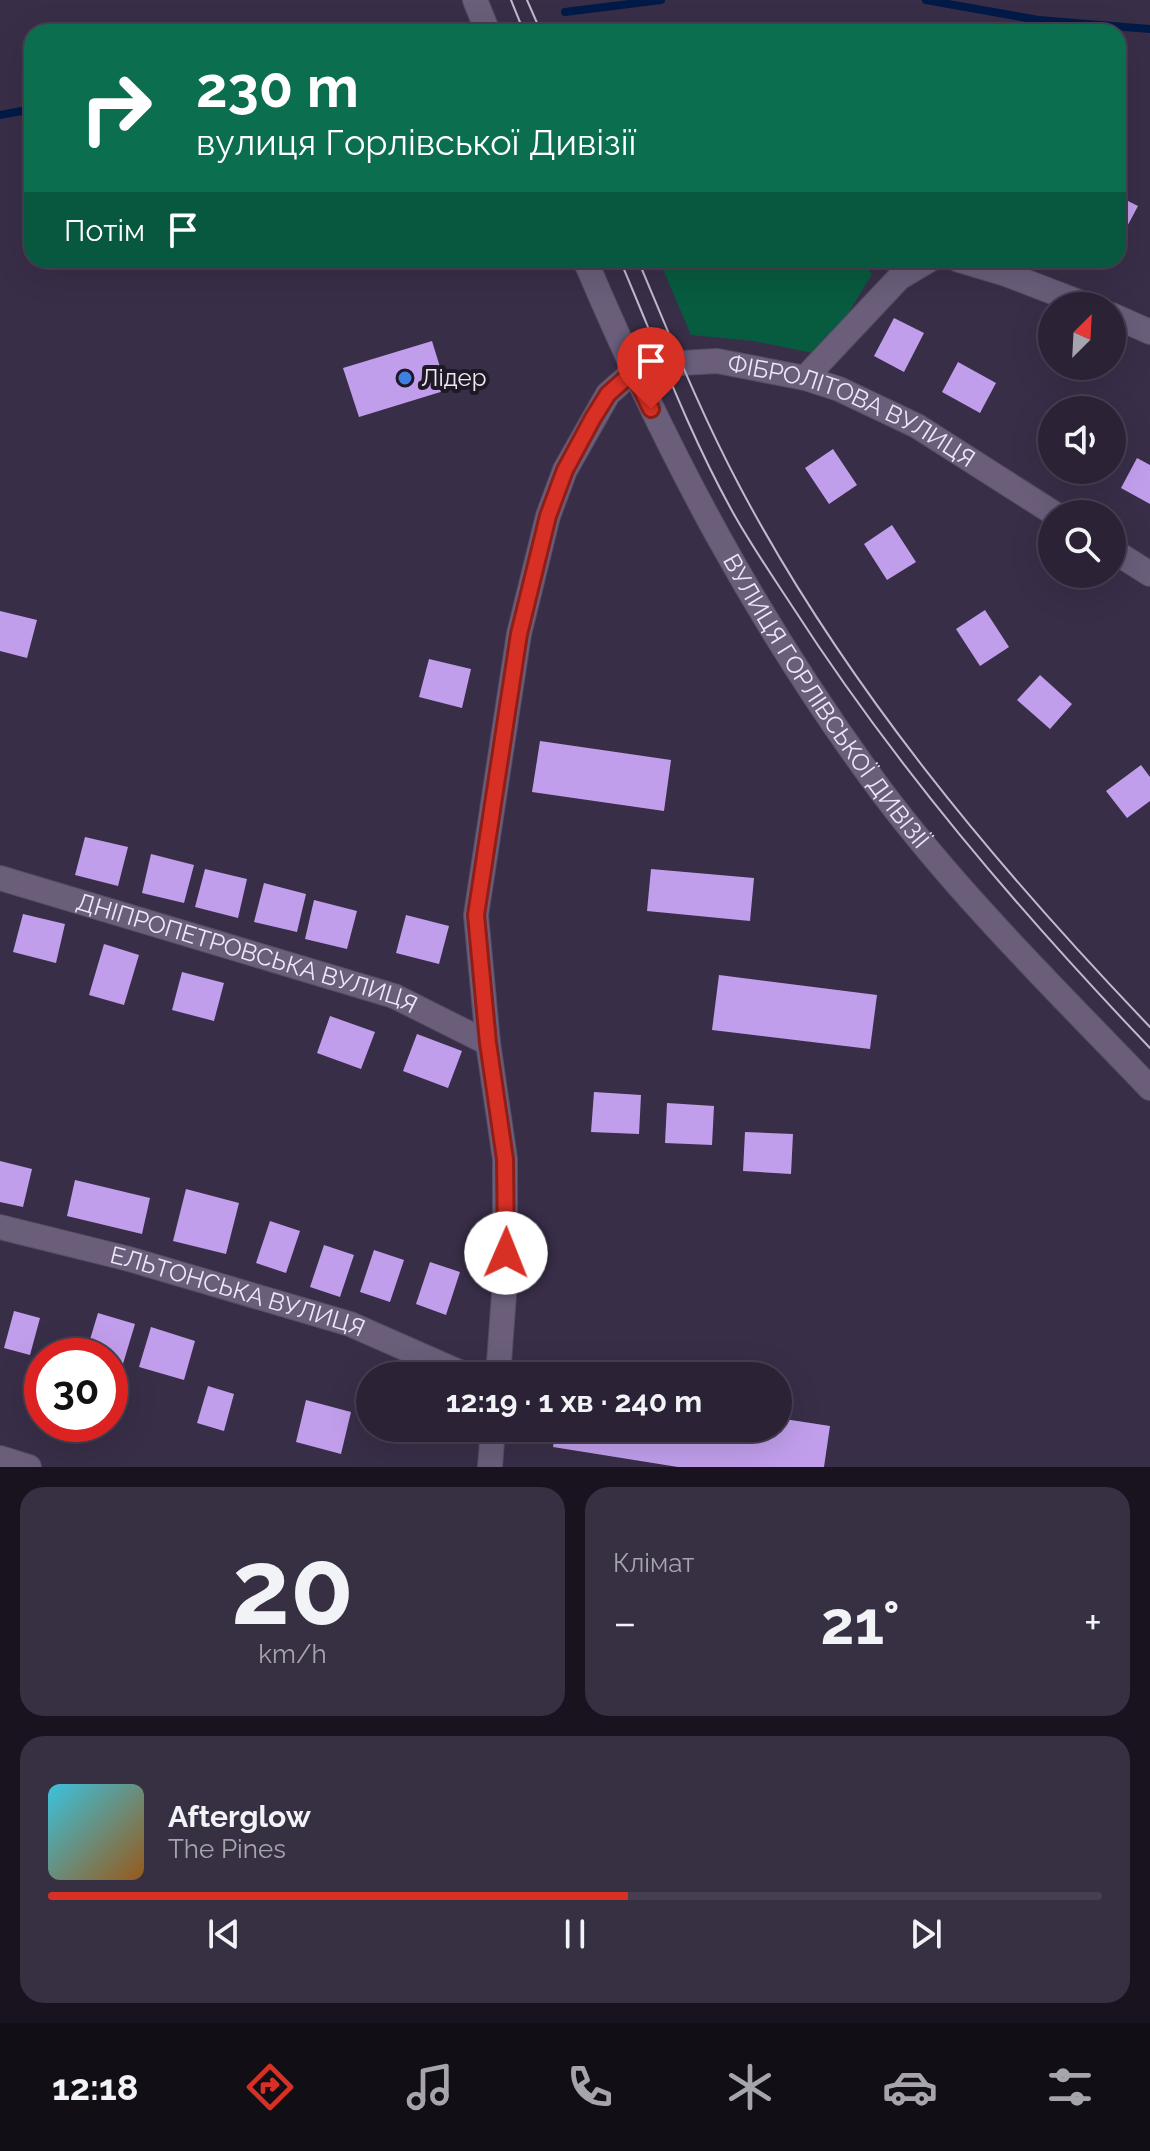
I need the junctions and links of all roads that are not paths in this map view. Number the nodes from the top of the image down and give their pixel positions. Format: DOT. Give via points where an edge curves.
graph roads {
  1 [pos="475,0"];
  2 [pos="485,24"];
  3 [pos="588,268"];
  4 [pos="916,268"];
  5 [pos="986,268"];
  6 [pos="1053,292"];
  7 [pos="1126,321"];
  8 [pos="1150,332"];
  9 [pos="633,372"];
  10 [pos="805,378"];
  11 [pos="1038,503"];
  12 [pos="1126,556"];
  13 [pos="1147,564"];
  14 [pos="0,878"];
  15 [pos="488,1043"];
  16 [pos="1150,1088"];
  17 [pos="0,1227"];
  18 [pos="436,1362"];
  19 [pos="499,1362"];
  20 [pos="492,1442"];
  21 [pos="0,1458"];
  22 [pos="29,1467"];
  23 [pos="490,1467"];
  1 -- 2 [label="street"];
  3 -- 9 [label="street, ВУЛИЦЯ ГОРЛІВСЬКОЇ ДИВІЗІЇ"];
  4 -- 10 [label="street" via="899,278"];
  5 -- 6 [label="street"];
  7 -- 8 [label="street"];
  9 -- 10 [label="street, ФІБРОЛІТОВА ВУЛИЦЯ" via="717,361"];
  9 -- 15 [label="street" via="608,394 565,470 519,634 476,915"];
  9 -- 16 [label="street, ВУЛИЦЯ ГОРЛІВСЬКОЇ ДИВІЗІЇ" via="751,597 884,794 974,900"];
  10 -- 11 [label="street, ФІБРОЛІТОВА ВУЛИЦЯ" via="917,426"];
  12 -- 13 [label="street"];
  14 -- 15 [label="street, ДНІПРОПЕТРОВСЬКА ВУЛИЦЯ" via="394,996"];
  15 -- 19 [label="street" via="505,1159"];
  17 -- 18 [label="street, ЕЛЬТОНСЬКА ВУЛИЦЯ" via="350,1324"];
  20 -- 23 [label="street"];
  21 -- 22 [label="street"];
}
